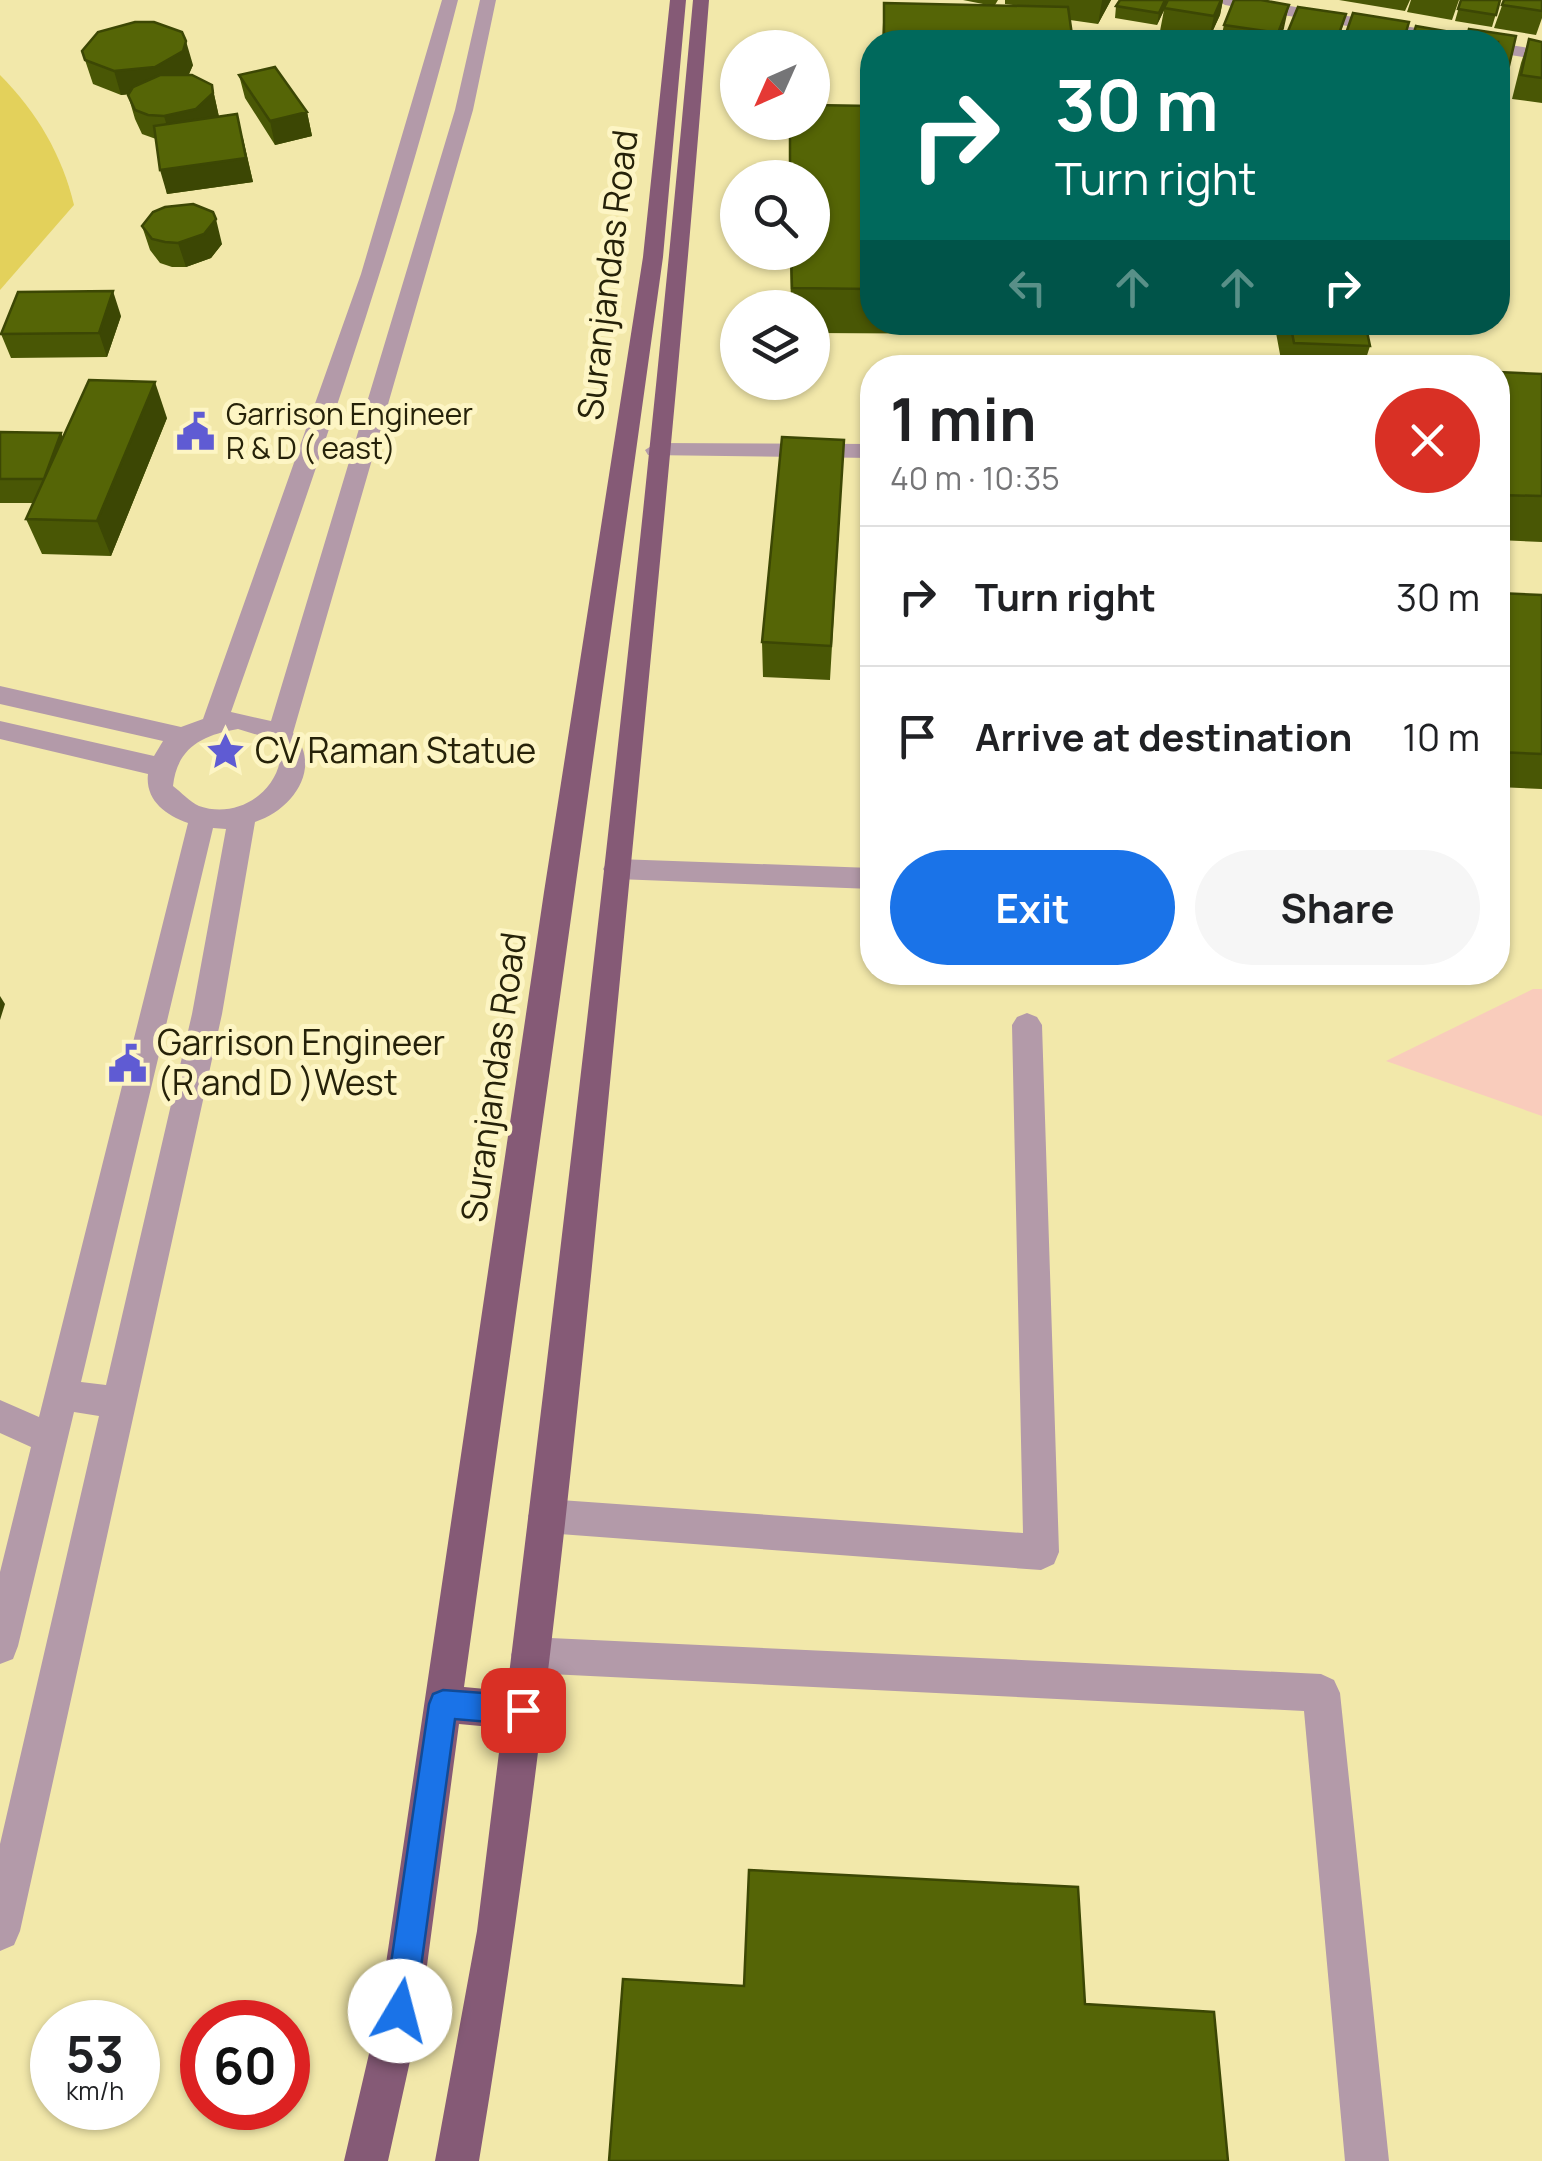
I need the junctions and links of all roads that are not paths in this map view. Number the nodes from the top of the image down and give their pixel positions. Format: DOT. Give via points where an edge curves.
graph roads {
  1 [pos="450,0"];
  2 [pos="488,0"];
  3 [pos="678,0"];
  4 [pos="701,0"];
  5 [pos="1224,0"];
  6 [pos="1398,30"];
  7 [pos="1510,50"];
  8 [pos="1542,55"];
  9 [pos="656,450"];
  10 [pos="860,451"];
  11 [pos="0,695"];
  12 [pos="214,723"];
  13 [pos="0,730"];
  14 [pos="280,732"];
  15 [pos="184,737"];
  16 [pos="160,767"];
  17 [pos="242,816"];
  18 [pos="202,819"];
  19 [pos="617,869"];
  20 [pos="860,879"];
  21 [pos="1028,1025"];
  22 [pos="62,1396"];
  23 [pos="119,1403"];
  24 [pos="0,1416"];
  25 [pos="51,1439"];
  26 [pos="546,1516"];
  27 [pos="0,1646"];
  28 [pos="530,1655"];
  29 [pos="443,1704"];
  30 [pos="523,1710"];
  31 [pos="0,1930"];
  32 [pos="366,2161"];
  33 [pos="457,2161"];
  34 [pos="1367,2161"];
  1 -- 12 [label="street" via="423,110 343,362"];
  2 -- 14 [label="street" via="464,110"];
  3 -- 29 [label="main road, Suranjandas Road" via="652,257"];
  4 -- 9 [label="main road, Suranjandas Road"];
  5 -- 6 [label="street"];
  7 -- 8 [label="street"];
  9 -- 10 [label="street"];
  9 -- 19 [label="main road, Suranjandas Road"];
  11 -- 15 [label="street"];
  12 -- 14 [label="street" via="262,723"];
  12 -- 15 [label="street"];
  13 -- 16 [label="street"];
  14 -- 17 [label="street" via="298,760 294,777 283,794"];
  15 -- 16 [label="street"];
  16 -- 18 [label="street" via="160,790 175,808"];
  17 -- 18 [label="street"];
  17 -- 23 [label="street" via="206,1014"];
  18 -- 22 [label="street"];
  19 -- 20 [label="street"];
  19 -- 26 [label="main road, Suranjandas Road"];
  21 -- 26 [label="street" via="1041,1552"];
  22 -- 23 [label="street"];
  22 -- 25 [label="street"];
  23 -- 31 [label="street"];
  24 -- 25 [label="street"];
  25 -- 27 [label="street"];
  26 -- 28 [label="main road, Suranjandas Road"];
  28 -- 30 [label="main road, Suranjandas Road"];
  28 -- 34 [label="street" via="1321,1693"];
  29 -- 30 [label="main road"];
  29 -- 32 [label="main road, Suranjandas Road" via="400,2011"];
  30 -- 33 [label="main road, Suranjandas Road" via="497,1931"];
}
